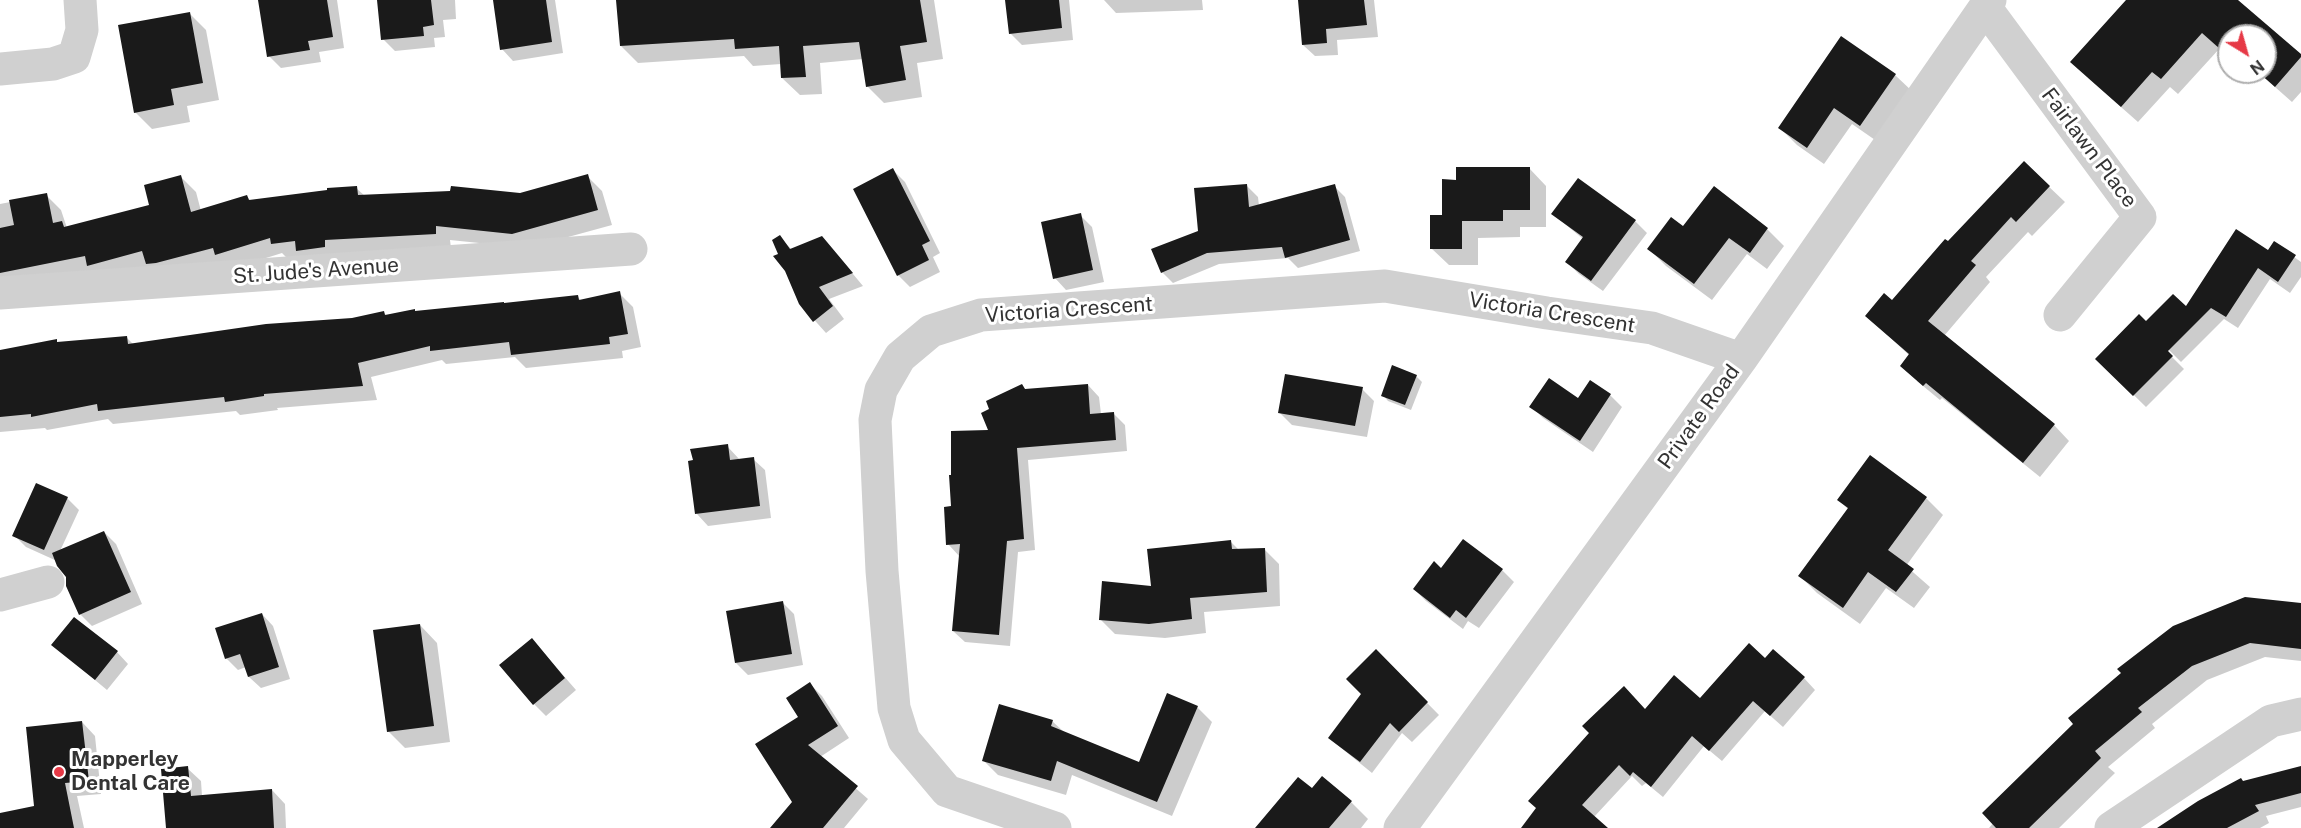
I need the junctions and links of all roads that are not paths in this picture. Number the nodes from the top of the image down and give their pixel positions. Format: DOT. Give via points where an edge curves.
graph roads {
  1 [pos="80,0"];
  2 [pos="1988,4"];
  3 [pos="0,69"];
  4 [pos="631,249"];
  5 [pos="0,293"];
  6 [pos="2060,315"];
  7 [pos="1741,359"];
  8 [pos="48,582"];
  9 [pos="0,595"];
  10 [pos="2301,714"];
  11 [pos="1056,828"];
  12 [pos="1400,828"];
  13 [pos="2111,828"];
  1 -- 3 [label="street" via="82,30 74,57 53,64"];
  2 -- 6 [label="street, Fairlawn Place" via="2140,217"];
  2 -- 7 [label="street, Private Road"];
  4 -- 5 [label="street, St. Jude's Avenue"];
  7 -- 11 [label="street, Victoria Crescent" via="1652,328 1385,286 981,315 931,331 900,357 880,390 875,420 894,708 903,740 947,791"];
  7 -- 12 [label="street, Private Road"];
  8 -- 9 [label="street"];
  10 -- 13 [label="street" via="2271,721"];
}
